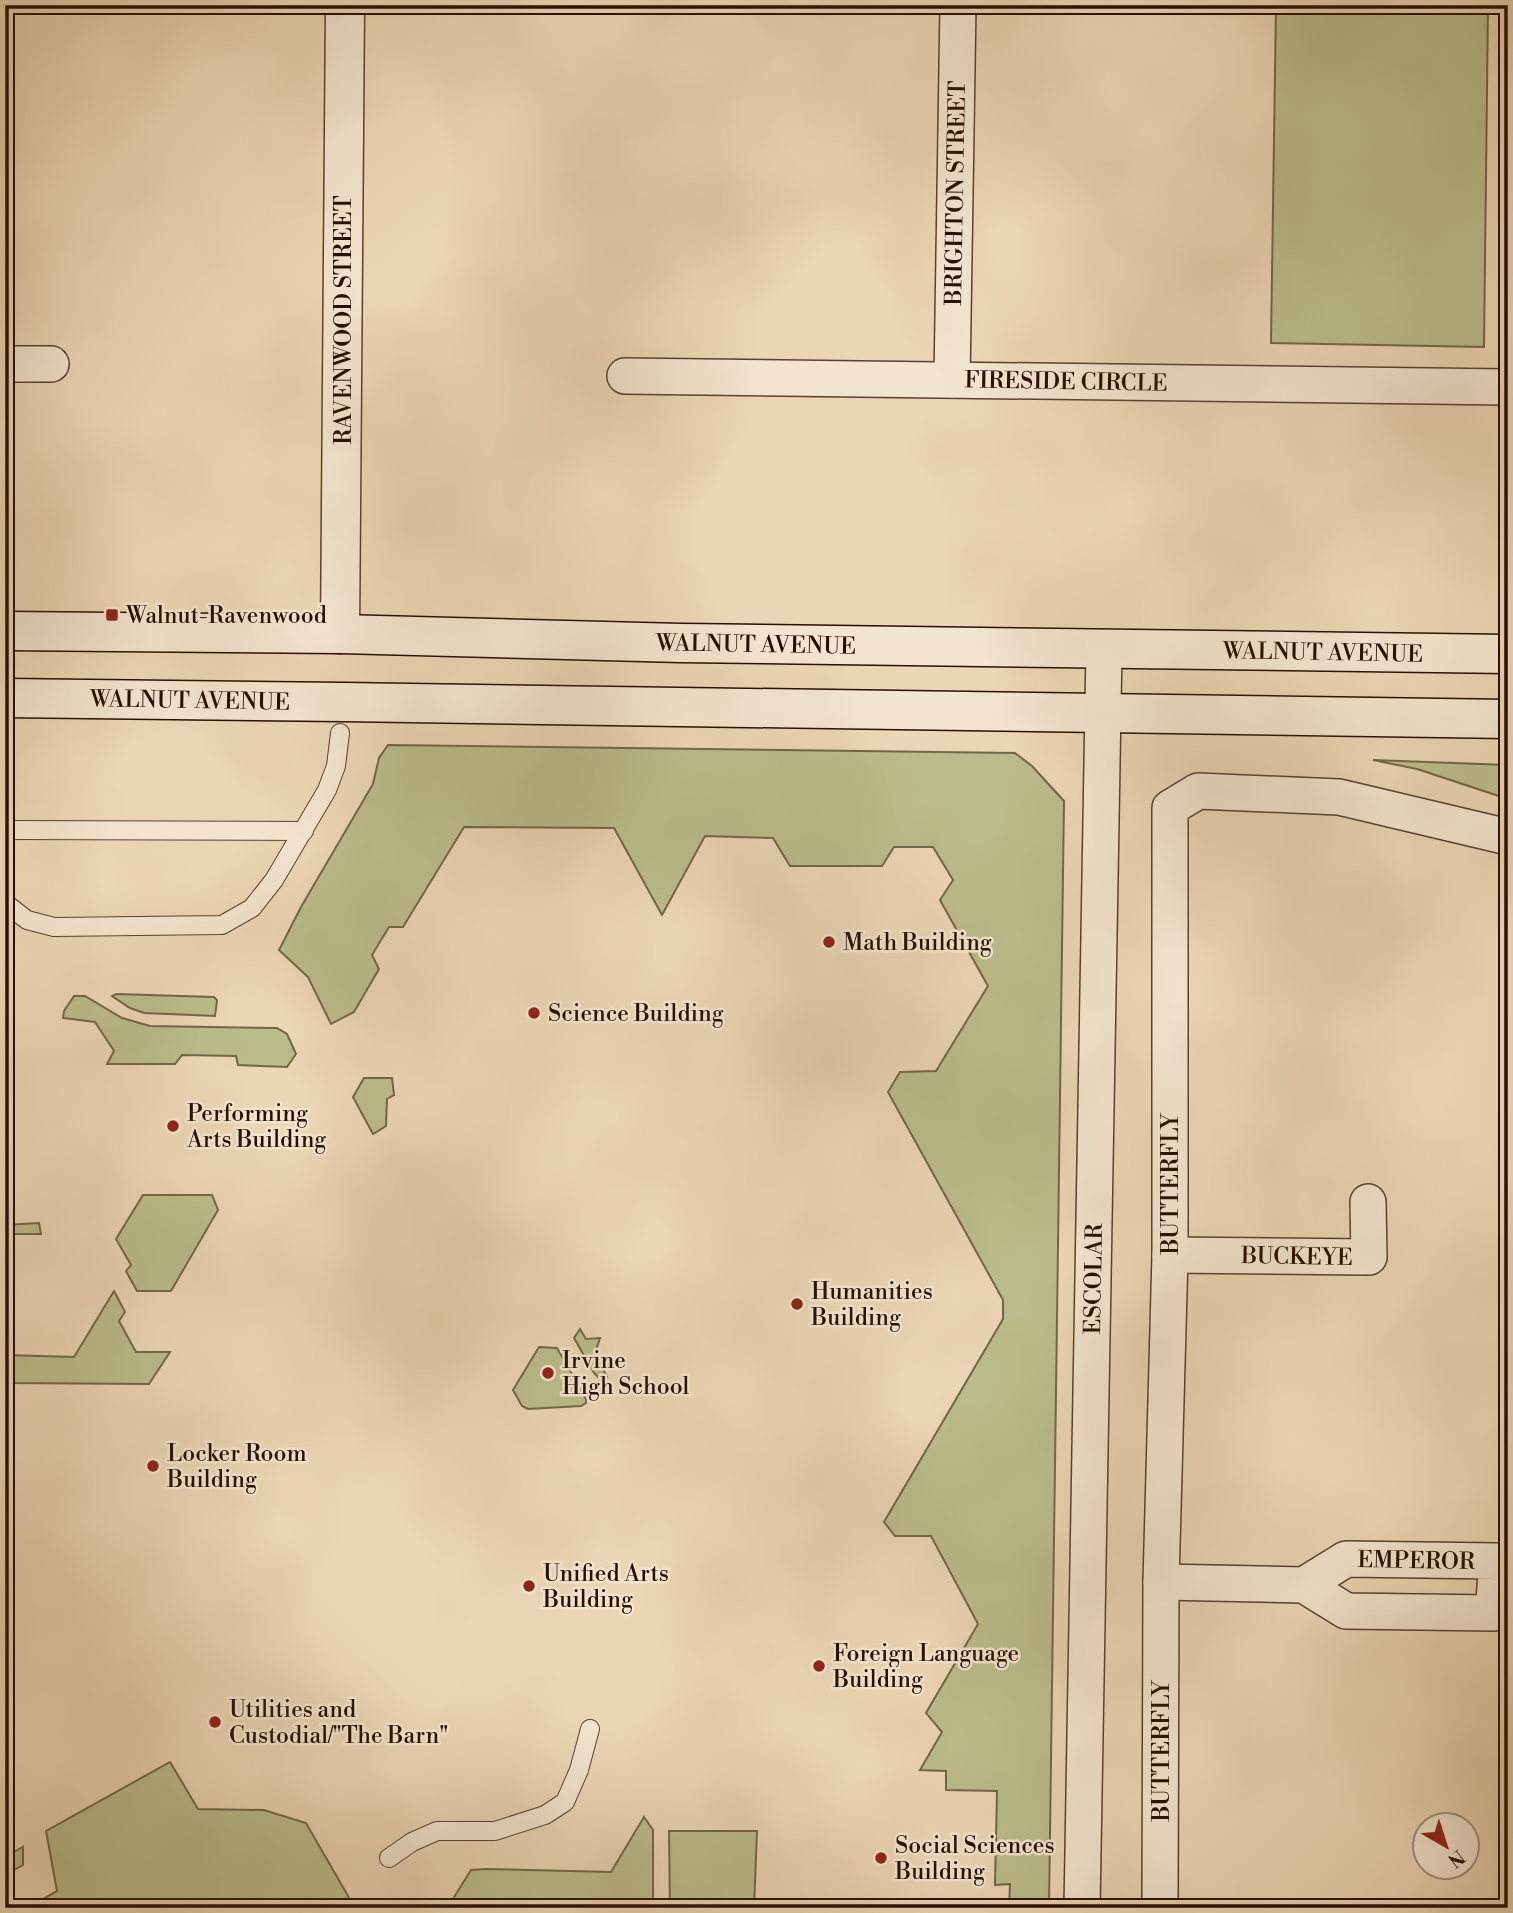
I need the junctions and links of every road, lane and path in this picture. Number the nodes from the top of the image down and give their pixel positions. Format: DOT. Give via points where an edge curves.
graph roads {
  1 [pos="345,5"];
  2 [pos="958,5"];
  3 [pos="5,364"];
  4 [pos="51,364"];
  5 [pos="625,376"];
  6 [pos="952,380"];
  7 [pos="1508,387"];
  8 [pos="5,631"];
  9 [pos="340,634"];
  10 [pos="1104,649"];
  11 [pos="1508,654"];
  12 [pos="5,698"];
  13 [pos="1103,714"];
  14 [pos="1508,719"];
  15 [pos="340,733"];
  16 [pos="5,830"];
  17 [pos="304,831"];
  18 [pos="1508,837"];
  19 [pos="5,903"];
  20 [pos="1368,1202"];
  21 [pos="1170,1255"];
  22 [pos="1161,1582"];
  23 [pos="1304,1585"];
  24 [pos="590,1730"];
  25 [pos="389,1858"];
  26 [pos="1082,1908"];
  27 [pos="1160,1908"];
  1 -- 9 [label="main road, RAVENWOOD STREET"];
  2 -- 6 [label="street, BRIGHTON STREET"];
  3 -- 4 [label="street"];
  5 -- 6 [label="street, FIRESIDE CIRCLE"];
  6 -- 7 [label="street, FIRESIDE CIRCLE"];
  8 -- 9 [label="main road, WALNUT AVENUE"];
  9 -- 10 [label="main road, WALNUT AVENUE"];
  10 -- 11 [label="main road, WALNUT AVENUE"];
  10 -- 13 [label="street, ESCOLAR"];
  12 -- 13 [label="main road, WALNUT AVENUE"];
  13 -- 14 [label="main road, WALNUT AVENUE"];
  13 -- 26 [label="street, ESCOLAR"];
  15 -- 17 [label="lane" via="336,766"];
  16 -- 17 [label="lane"];
  17 -- 19 [label="lane" via="252,908 222,925 54,927 27,920"];
  18 -- 21 [label="street, BUTTERFLY" via="1339,797 1198,791 1170,808"];
  20 -- 21 [label="street, BUCKEYE" via="1369,1257"];
  21 -- 22 [label="street, BUTTERFLY"];
  22 -- 23 [label="street"];
  22 -- 27 [label="street, BUTTERFLY"];
  23 -- 23 [label="street, EMPEROR" via="1346,1611 1493,1613 1497,1561 1346,1559"];
  24 -- 25 [label="lane" via="565,1802 545,1815 495,1830 438,1831"];
}
